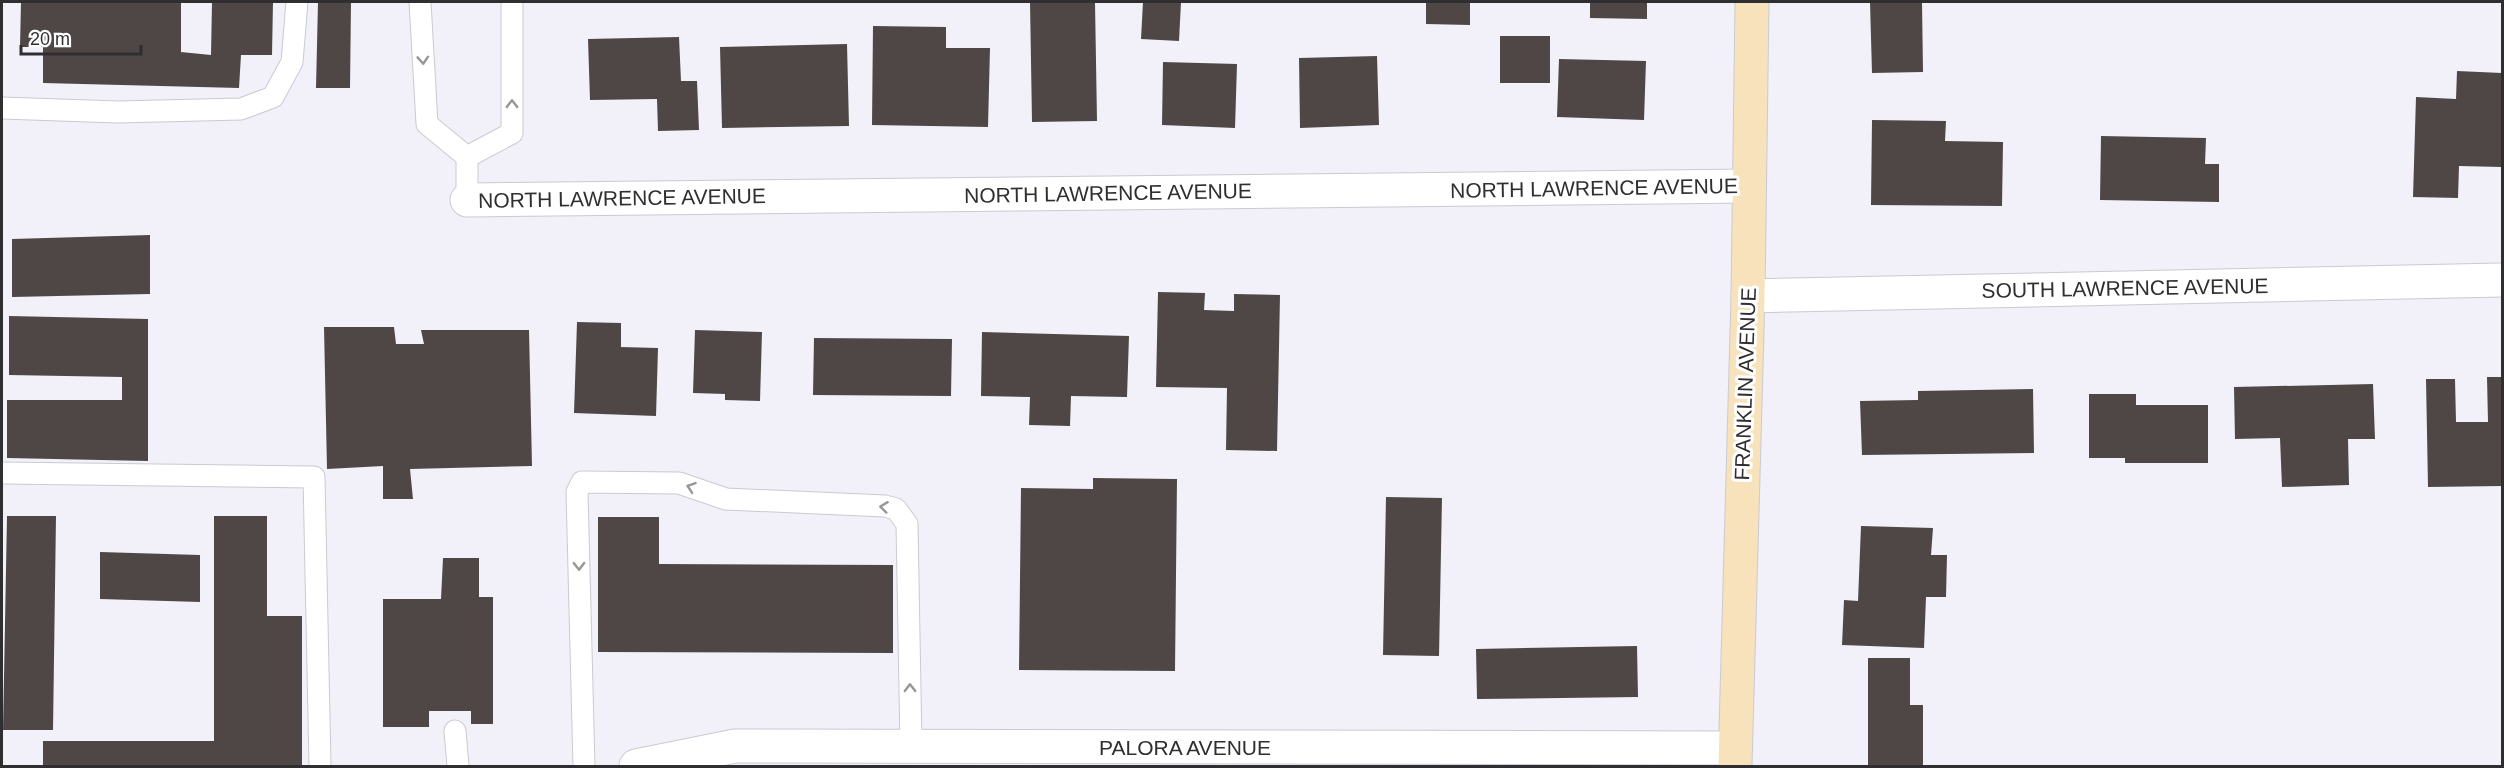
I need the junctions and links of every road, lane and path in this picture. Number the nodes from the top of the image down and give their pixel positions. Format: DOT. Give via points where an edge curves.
graph roads {
  1 [pos="297,2"];
  2 [pos="420,2"];
  3 [pos="512,2"];
  4 [pos="1752,2"];
  5 [pos="2,108"];
  6 [pos="467,157"];
  7 [pos="1749,186"];
  8 [pos="467,200"];
  9 [pos="2502,280"];
  10 [pos="1748,296"];
  11 [pos="2,473"];
  12 [pos="455,731"];
  13 [pos="911,746"];
  14 [pos="1323,756"];
  15 [pos="869,757"];
  16 [pos="1003,757"];
  17 [pos="1557,757"];
  18 [pos="1735,758"];
  19 [pos="320,766"];
  20 [pos="458,766"];
  21 [pos="584,766"];
  22 [pos="636,766"];
  1 -- 5 [label="lane" via="292,62 273,97 241,109 118,112"];
  2 -- 6 [label="lane, one-way" via="427,124"];
  6 -- 3 [label="lane, one-way" via="512,133"];
  4 -- 7 [label="street, FRANKLIN AVENUE"];
  6 -- 8 [label="lane"];
  7 -- 8 [label="street, NORTH LAWRENCE AVENUE"];
  7 -- 10 [label="street, FRANKLIN AVENUE"];
  9 -- 10 [label="street, SOUTH LAWRENCE AVENUE"];
  10 -- 18 [label="street, FRANKLIN AVENUE"];
  11 -- 19 [label="lane" via="314,477"];
  12 -- 20 [label="lane"];
  13 -- 15 [label="street, PALORA AVENUE"];
  13 -- 16 [label="street, PALORA AVENUE"];
  13 -- 21 [label="lane, one-way" via="907,524 896,509 726,499 679,483 582,482 577,492"];
  14 -- 16 [label="street, PALORA AVENUE"];
  14 -- 17 [label="street, PALORA AVENUE"];
  15 -- 22 [label="street, PALORA AVENUE" via="735,746"];
  17 -- 18 [label="street, PALORA AVENUE"];
}
